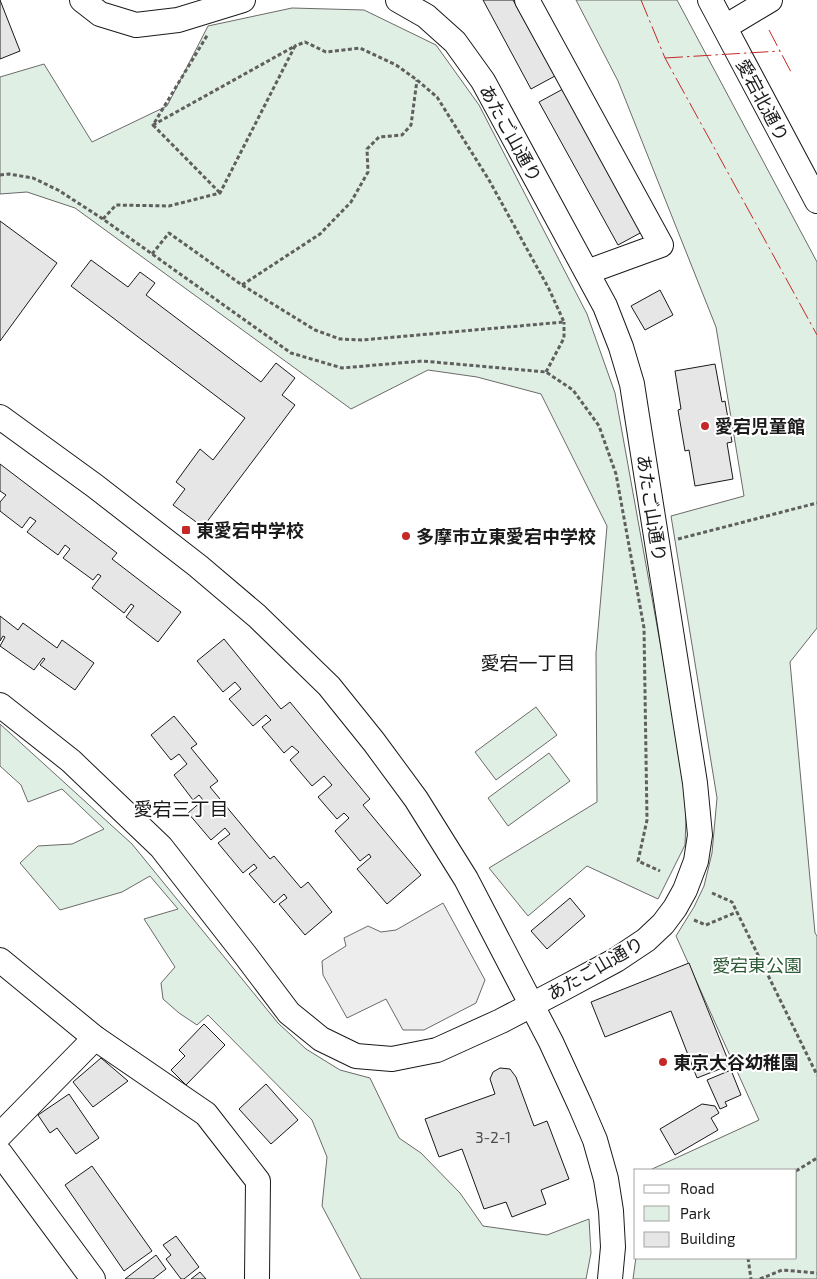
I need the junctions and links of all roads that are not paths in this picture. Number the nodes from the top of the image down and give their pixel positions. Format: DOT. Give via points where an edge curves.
graph roads {
  1 [pos="82,0"];
  2 [pos="243,0"];
  3 [pos="398,0"];
  4 [pos="527,0"];
  5 [pos="710,0"];
  6 [pos="770,0"];
  7 [pos="725,27"];
  8 [pos="817,201"];
  9 [pos="587,272"];
  10 [pos="0,417"];
  11 [pos="0,705"];
  12 [pos="0,960"];
  13 [pos="531,1005"];
  14 [pos="95,1038"];
  15 [pos="0,1135"];
  16 [pos="0,1153"];
  17 [pos="93,1279"];
  18 [pos="257,1279"];
  19 [pos="610,1279"];
  1 -- 2 [label="street" via="100,14 136,25 178,20"];
  3 -- 9 [label="street, あたご山通り" via="426,16 455,42 483,81"];
  4 -- 9 [label="street" via="661,245"];
  5 -- 7 [label="street, 愛宕北通り"];
  6 -- 7 [label="street"];
  7 -- 8 [label="street, 愛宕北通り"];
  9 -- 13 [label="street, あたご山通り" via="618,338 632,384 695,783 700,836 696,861 685,890 663,924 616,960"];
  10 -- 13 [label="street" via="198,566 257,616 329,686 416,799 466,879"];
  11 -- 13 [label="street, あたご山通り" via="70,761 161,847 288,1013 321,1039 356,1056 392,1059 436,1050"];
  12 -- 14 [label="street"];
  13 -- 19 [label="street" via="595,1140 611,1211 613,1247"];
  14 -- 15 [label="street"];
  14 -- 18 [label="street" via="206,1114 258,1181"];
  16 -- 17 [label="street"];
}
